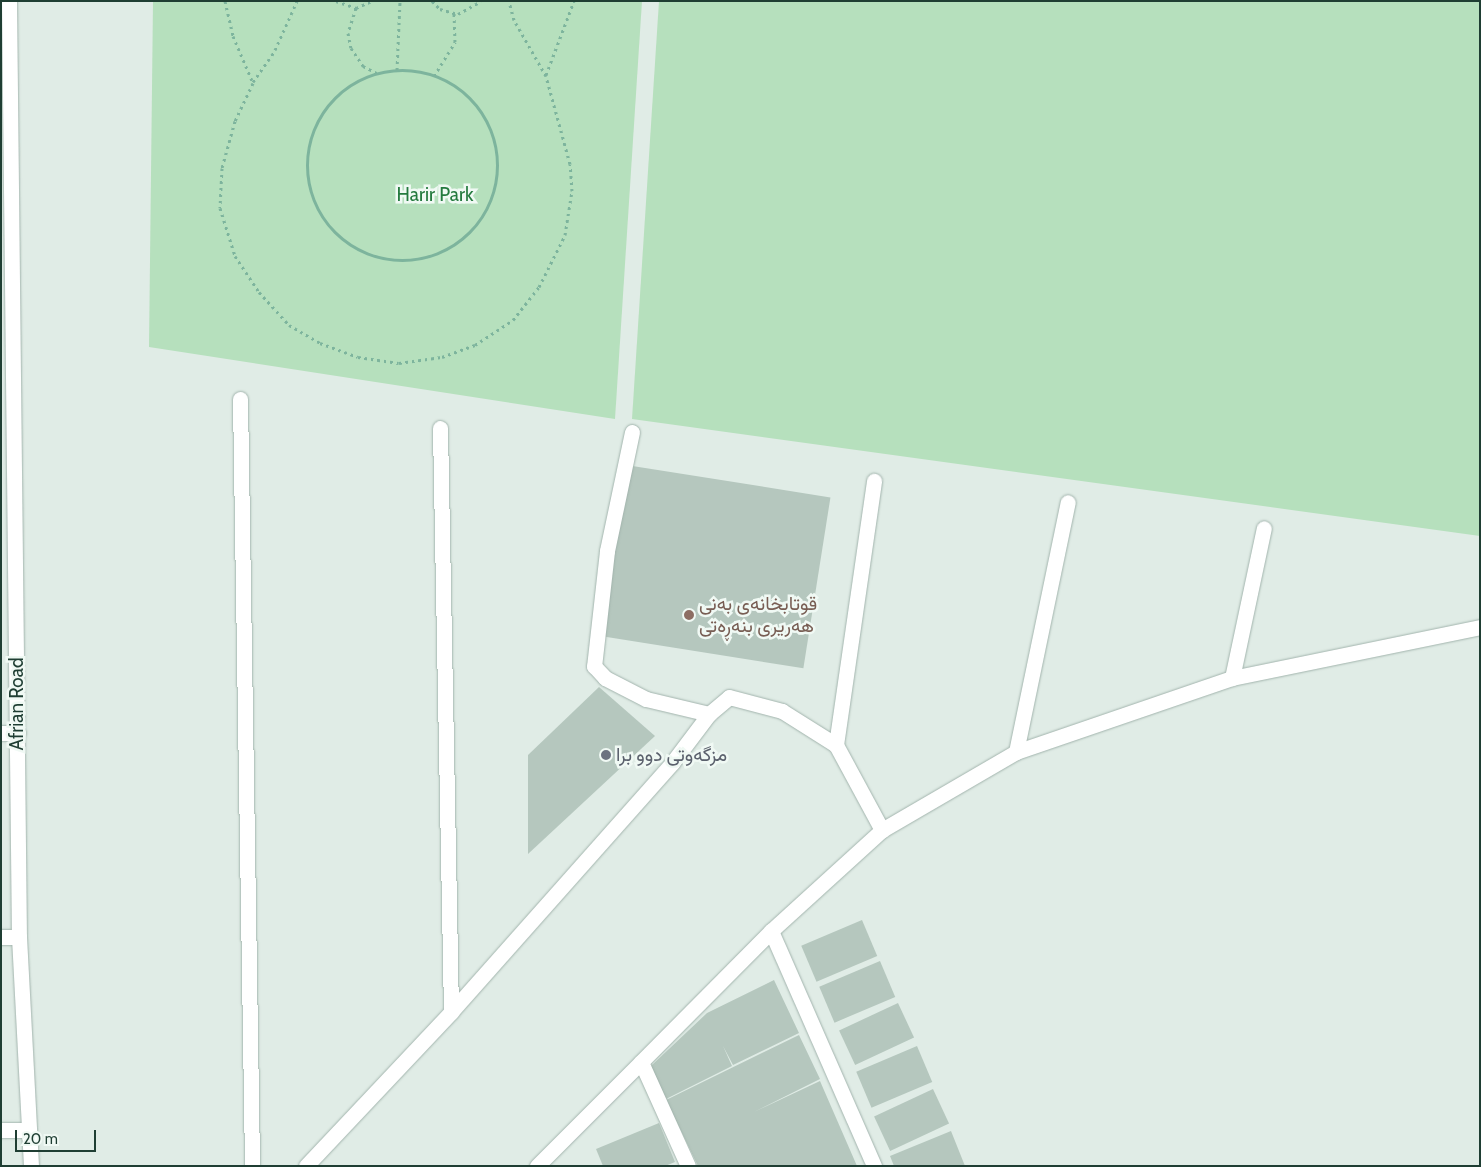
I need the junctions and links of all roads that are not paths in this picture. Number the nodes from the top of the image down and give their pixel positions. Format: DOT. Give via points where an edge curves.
graph roads {
  1 [pos="9,1"];
  2 [pos="240,399"];
  3 [pos="440,428"];
  4 [pos="632,432"];
  5 [pos="874,481"];
  6 [pos="1068,502"];
  7 [pos="1264,528"];
  8 [pos="9,540"];
  9 [pos="1480,627"];
  10 [pos="1232,678"];
  11 [pos="709,714"];
  12 [pos="1,733"];
  13 [pos="18,733"];
  14 [pos="836,745"];
  15 [pos="1016,752"];
  16 [pos="882,830"];
  17 [pos="771,931"];
  18 [pos="1,937"];
  19 [pos="19,937"];
  20 [pos="451,1012"];
  21 [pos="640,1062"];
  22 [pos="1,1130"];
  23 [pos="30,1130"];
  24 [pos="31,1166"];
  25 [pos="252,1166"];
  26 [pos="306,1166"];
  27 [pos="537,1166"];
  28 [pos="688,1166"];
  29 [pos="874,1166"];
  1 -- 8 [label="street, Afrian Road"];
  2 -- 25 [label="street"];
  3 -- 20 [label="street"];
  4 -- 11 [label="street" via="607,551 594,666 605,678 646,698"];
  5 -- 14 [label="street"];
  6 -- 15 [label="street"];
  7 -- 10 [label="street"];
  8 -- 13 [label="street, Afrian Road"];
  9 -- 10 [label="street"];
  10 -- 15 [label="street"];
  11 -- 14 [label="street" via="729,698 738,700 782,711"];
  11 -- 20 [label="street" via="672,763"];
  12 -- 13 [label="street"];
  13 -- 19 [label="street, Afrian Road"];
  14 -- 16 [label="street"];
  15 -- 16 [label="street"];
  16 -- 17 [label="street"];
  17 -- 21 [label="street"];
  17 -- 29 [label="street"];
  18 -- 19 [label="street"];
  19 -- 23 [label="street, Afrian Road"];
  20 -- 26 [label="street"];
  21 -- 27 [label="street"];
  21 -- 28 [label="street"];
  22 -- 23 [label="street"];
  23 -- 24 [label="street, Afrian Road"];
}
